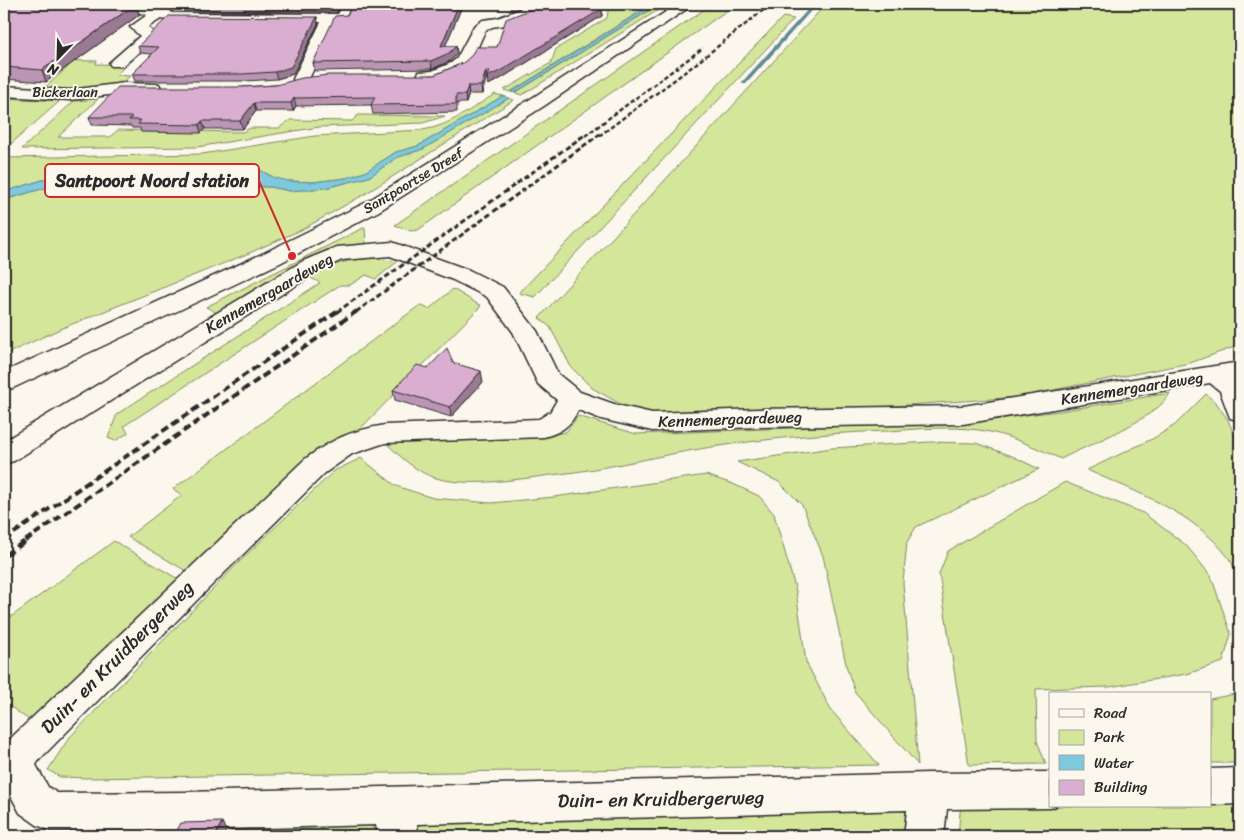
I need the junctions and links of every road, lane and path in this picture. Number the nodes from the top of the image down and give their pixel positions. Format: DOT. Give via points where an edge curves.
graph roads {
  1 [pos="176,4"];
  2 [pos="280,4"];
  3 [pos="351,4"];
  4 [pos="530,4"];
  5 [pos="688,4"];
  6 [pos="138,6"];
  7 [pos="84,7"];
  8 [pos="158,13"];
  9 [pos="268,17"];
  10 [pos="330,18"];
  11 [pos="117,63"];
  12 [pos="405,76"];
  13 [pos="320,77"];
  14 [pos="171,88"];
  15 [pos="4,91"];
  16 [pos="122,329"];
  17 [pos="1229,373"];
  18 [pos="4,382"];
  19 [pos="571,398"];
  20 [pos="4,399"];
  21 [pos="1240,412"];
  22 [pos="4,454"];
  23 [pos="1240,786"];
  24 [pos="1212,787"];
  25 [pos="1049,790"];
  26 [pos="929,791"];
  27 [pos="396,821"];
  28 [pos="924,836"];
  1 -- 8 [label="street"];
  2 -- 9 [label="street"];
  3 -- 10 [label="street" via="342,18"];
  4 -- 12 [label="street" via="526,12 500,22 484,17 464,60 457,66 434,76"];
  5 -- 16 [label="street, Santpoortse Dreef" via="372,207"];
  6 -- 7 [label="street"];
  6 -- 8 [label="street"];
  8 -- 9 [label="street" via="172,17"];
  8 -- 11 [label="street" via="138,27 149,36"];
  9 -- 10 [label="street"];
  10 -- 13 [label="street" via="293,81"];
  14 -- 15 [label="street, Bickerlaan" via="124,88 70,95"];
  16 -- 18 [label="street, Santpoortse Dreef"];
  16 -- 20 [label="street, Santpoortse Dreef"];
  17 -- 19 [label="street, Kennemergaardeweg" via="963,414 652,422 611,413"];
  17 -- 21 [label="street"];
  19 -- 22 [label="street, Kennemergaardeweg" via="547,378 525,331 495,292 461,275 392,249 371,250 337,254 311,266"];
  19 -- 27 [label="street, Duin- en Kruidbergerweg" via="561,418 544,428 385,434 342,447 315,466 195,581 26,748 14,764 34,800 51,812 187,811"];
  23 -- 24 [label="street"];
  25 -- 26 [label="street, Duin- en Kruidbergerweg"];
  26 -- 27 [label="street, Duin- en Kruidbergerweg"];
  26 -- 28 [label="street"];
}
